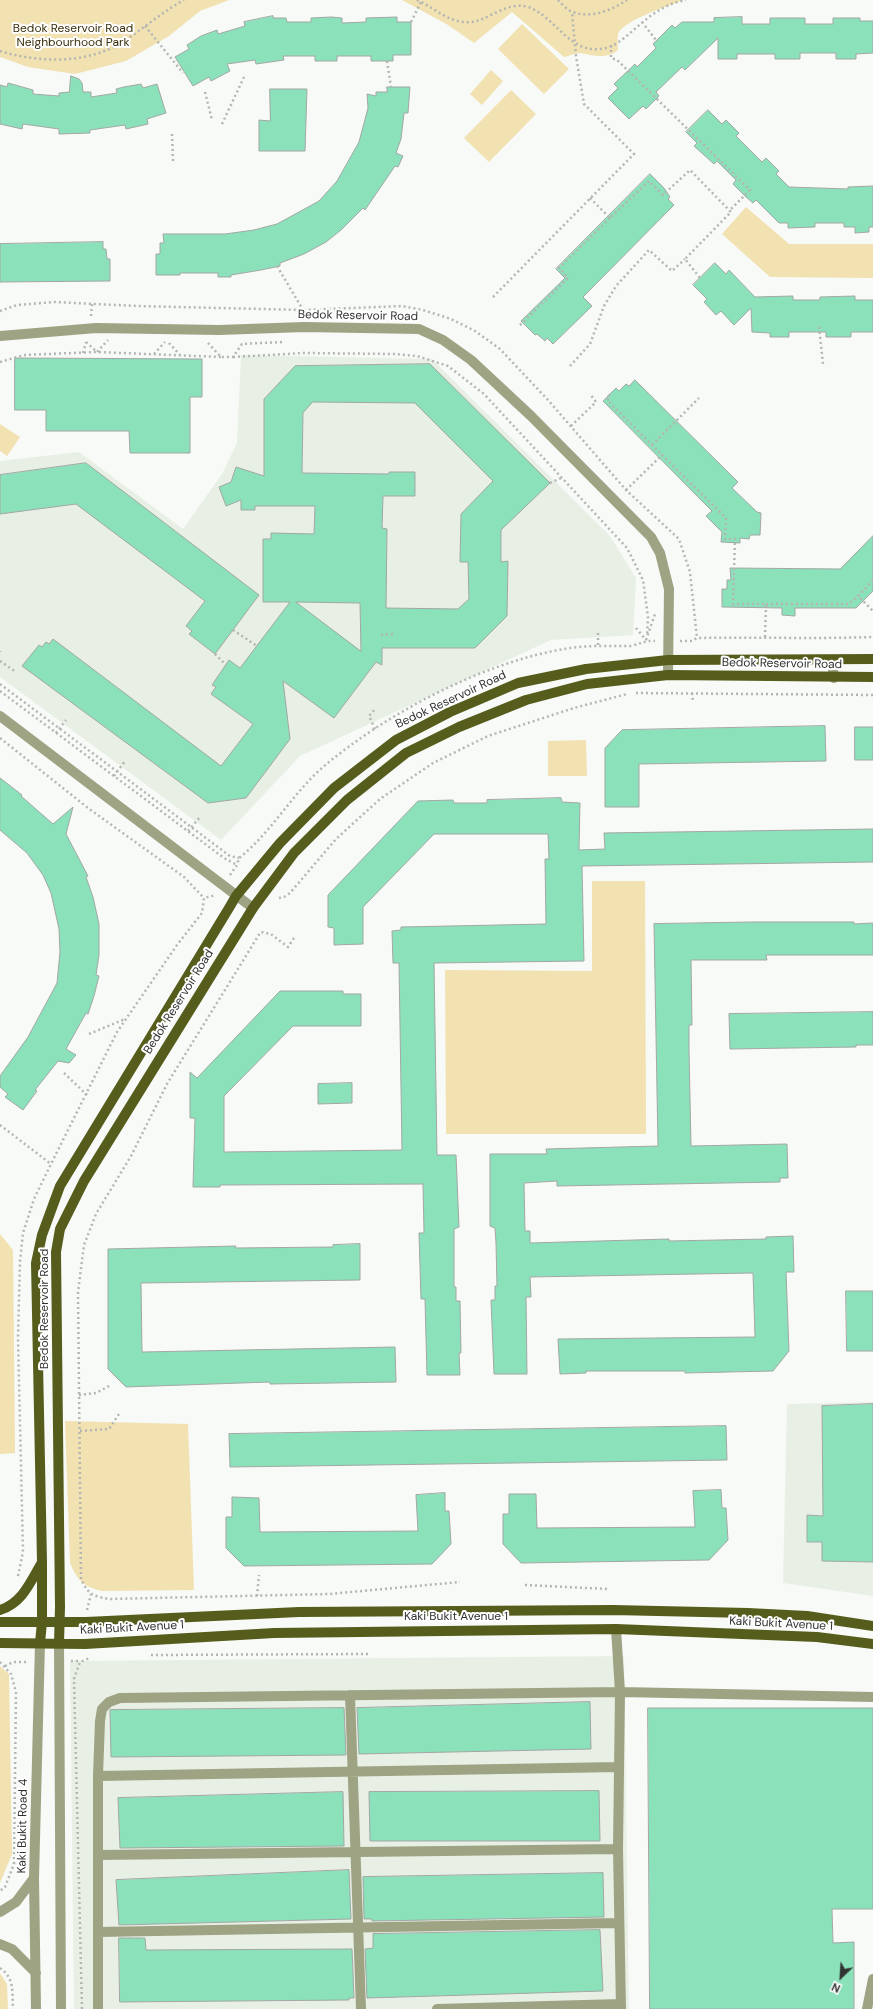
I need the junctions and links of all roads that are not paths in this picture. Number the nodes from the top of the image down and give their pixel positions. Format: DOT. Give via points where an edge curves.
graph roads {
  1 [pos="0,336"];
  2 [pos="873,659"];
  3 [pos="668,660"];
  4 [pos="832,660"];
  5 [pos="668,675"];
  6 [pos="873,677"];
  7 [pos="834,678"];
  8 [pos="0,716"];
  9 [pos="236,896"];
  10 [pos="253,908"];
  11 [pos="42,1562"];
  12 [pos="0,1610"];
  13 [pos="60,1621"];
  14 [pos="0,1622"];
  15 [pos="42,1622"];
  16 [pos="873,1626"];
  17 [pos="616,1630"];
  18 [pos="0,1643"];
  19 [pos="40,1643"];
  20 [pos="59,1643"];
  21 [pos="873,1644"];
  22 [pos="620,1692"];
  23 [pos="350,1695"];
  24 [pos="873,1697"];
  25 [pos="619,1767"];
  26 [pos="353,1771"];
  27 [pos="98,1776"];
  28 [pos="618,1849"];
  29 [pos="356,1852"];
  30 [pos="98,1855"];
  31 [pos="34,1878"];
  32 [pos="0,1912"];
  33 [pos="619,1923"];
  34 [pos="358,1929"];
  35 [pos="98,1932"];
  36 [pos="0,1944"];
  37 [pos="36,1973"];
  38 [pos="873,1979"];
  39 [pos="621,2006"];
  40 [pos="36,2009"];
  41 [pos="61,2009"];
  42 [pos="98,2009"];
  43 [pos="361,2009"];
  44 [pos="437,2009"];
  45 [pos="867,2009"];
  1 -- 3 [label="street, Bedok Reservoir Road" via="96,328 219,330 304,327 419,329 443,340 471,360 531,416 651,537 660,553 669,589"];
  2 -- 4 [label="main road, Bedok Reservoir Road"];
  3 -- 4 [label="main road, Bedok Reservoir Road"];
  3 -- 5 [label="street, Bedok Reservoir Road"];
  3 -- 9 [label="main road, Bedok Reservoir Road" via="586,669 518,683 450,712 396,740 334,788 280,843"];
  4 -- 7 [label="street"];
  5 -- 7 [label="main road, Bedok Reservoir Road"];
  5 -- 10 [label="main road, Bedok Reservoir Road" via="587,684 526,700 459,727 406,753 346,800 294,853"];
  6 -- 7 [label="main road, Bedok Reservoir Road"];
  8 -- 9 [label="street"];
  9 -- 10 [label="street"];
  9 -- 11 [label="main road, Bedok Reservoir Road" via="60,1186 42,1235 36,1263 36,1284"];
  10 -- 13 [label="main road, Bedok Reservoir Road" via="84,1181 60,1229 56,1252"];
  11 -- 12 [label="main road" via="24,1594"];
  11 -- 15 [label="main road, Bedok Reservoir Road"];
  13 -- 15 [label="main road, Kaki Bukit Avenue 1"];
  13 -- 16 [label="main road, Kaki Bukit Avenue 1" via="298,1612 613,1610 807,1616"];
  13 -- 20 [label="main road, Bedok Reservoir Road"];
  14 -- 15 [label="main road"];
  15 -- 19 [label="main road, Bedok Reservoir Road"];
  17 -- 20 [label="main road, Kaki Bukit Avenue 1" via="274,1633 85,1644"];
  17 -- 21 [label="main road, Kaki Bukit Avenue 1" via="817,1637"];
  17 -- 22 [label="street"];
  18 -- 19 [label="main road"];
  19 -- 20 [label="main road, Kaki Bukit Avenue 1"];
  19 -- 31 [label="street, Kaki Bukit Road 4"];
  20 -- 41 [label="street"];
  22 -- 23 [label="street"];
  22 -- 24 [label="street"];
  22 -- 25 [label="street"];
  23 -- 26 [label="street"];
  23 -- 27 [label="street" via="120,1698 109,1702 102,1709"];
  25 -- 26 [label="street"];
  25 -- 28 [label="street"];
  26 -- 27 [label="street"];
  26 -- 29 [label="street"];
  27 -- 30 [label="street"];
  28 -- 29 [label="street"];
  28 -- 33 [label="street"];
  29 -- 30 [label="street"];
  29 -- 34 [label="street"];
  30 -- 35 [label="street"];
  31 -- 32 [label="street" via="16,1902"];
  31 -- 37 [label="street, Kaki Bukit Road 4"];
  33 -- 34 [label="street"];
  33 -- 39 [label="street"];
  34 -- 35 [label="street"];
  34 -- 43 [label="street"];
  35 -- 42 [label="street"];
  36 -- 37 [label="street" via="12,1949"];
  37 -- 40 [label="street, Kaki Bukit Road 4"];
  38 -- 45 [label="street"];
  39 -- 44 [label="street"];
}
